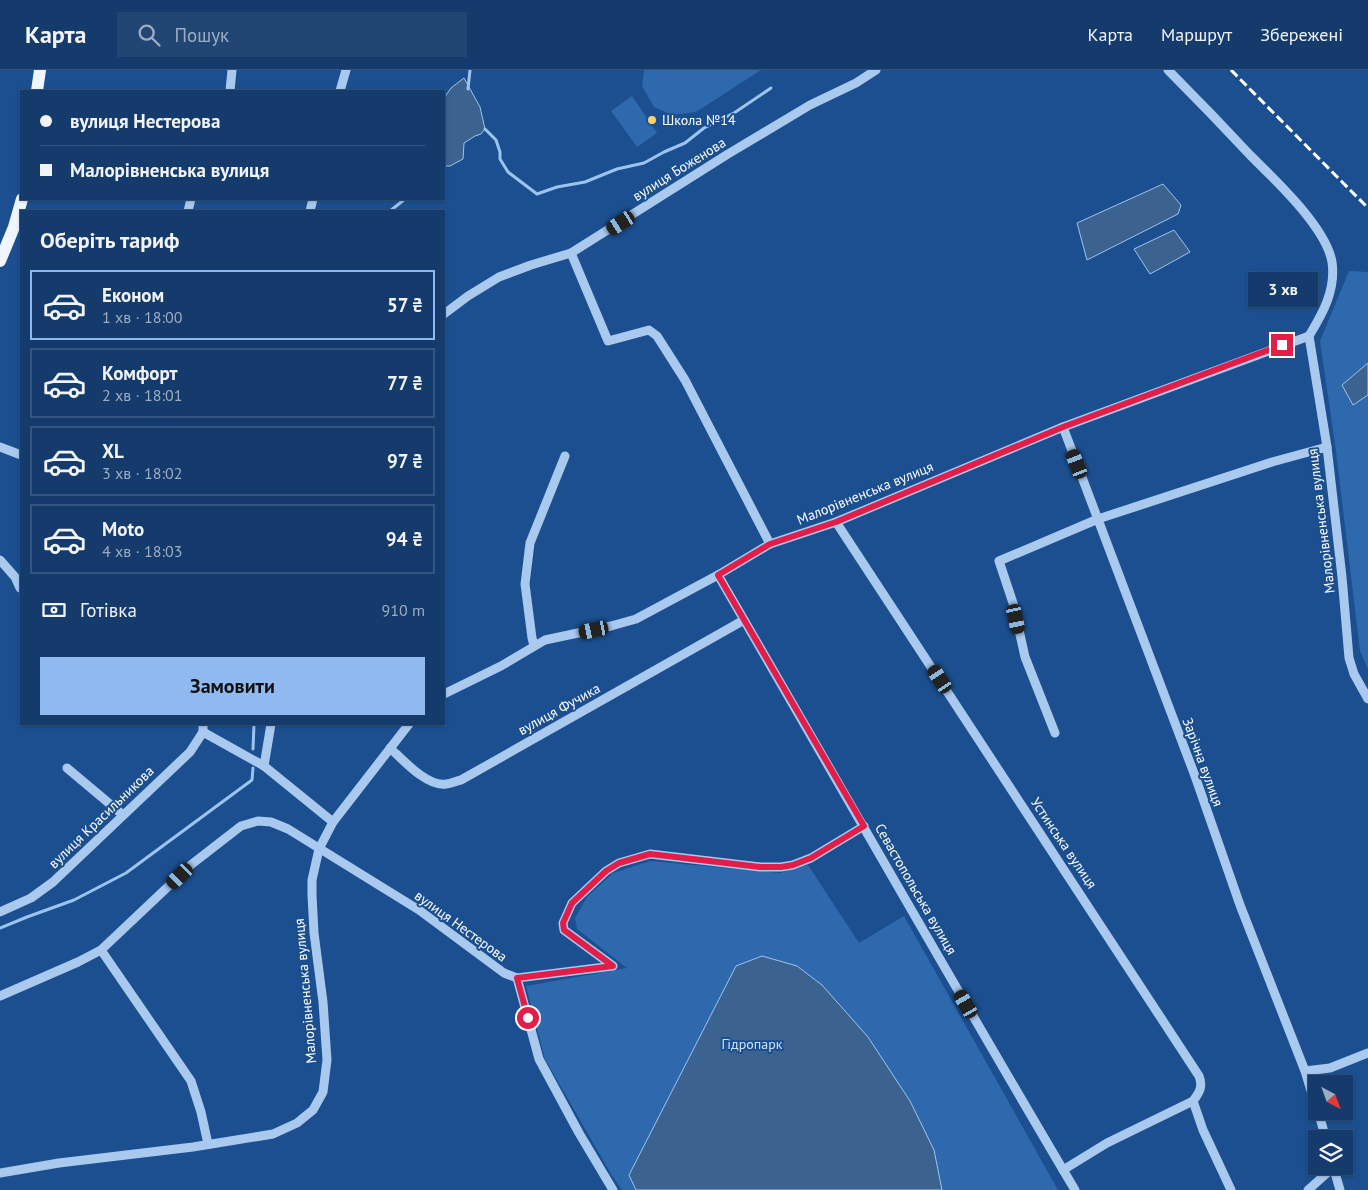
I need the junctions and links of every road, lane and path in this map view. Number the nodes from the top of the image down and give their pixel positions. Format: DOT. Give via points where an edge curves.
graph roads {
  1 [pos="40,70"];
  2 [pos="232,70"];
  3 [pos="346,70"];
  4 [pos="876,70"];
  5 [pos="1168,70"];
  6 [pos="37,90"];
  7 [pos="230,90"];
  8 [pos="340,90"];
  9 [pos="20,214"];
  10 [pos="18,228"];
  11 [pos="571,254"];
  12 [pos="0,261"];
  13 [pos="445,313"];
  14 [pos="1308,336"];
  15 [pos="1063,427"];
  16 [pos="0,447"];
  17 [pos="1327,447"];
  18 [pos="20,454"];
  19 [pos="565,456"];
  20 [pos="1098,519"];
  21 [pos="836,522"];
  22 [pos="770,544"];
  23 [pos="0,560"];
  24 [pos="718,575"];
  25 [pos="20,588"];
  26 [pos="744,620"];
  27 [pos="534,645"];
  28 [pos="445,694"];
  29 [pos="1368,699"];
  30 [pos="271,725"];
  31 [pos="408,725"];
  32 [pos="203,728"];
  33 [pos="1055,733"];
  34 [pos="390,748"];
  35 [pos="264,766"];
  36 [pos="67,768"];
  37 [pos="123,815"];
  38 [pos="333,822"];
  39 [pos="864,826"];
  40 [pos="319,849"];
  41 [pos="0,912"];
  42 [pos="100,950"];
  43 [pos="517,978"];
  44 [pos="0,996"];
  45 [pos="1368,1053"];
  46 [pos="1305,1072"];
  47 [pos="1308,1082"];
  48 [pos="1193,1100"];
  49 [pos="208,1144"];
  50 [pos="1063,1170"];
  51 [pos="0,1173"];
  52 [pos="1325,1175"];
  53 [pos="1334,1175"];
  54 [pos="613,1190"];
  55 [pos="1075,1190"];
  56 [pos="1230,1190"];
  57 [pos="1308,1190"];
  58 [pos="1340,1190"];
  1 -- 6 [label="main road"];
  2 -- 7 [label="street"];
  3 -- 8 [label="street"];
  4 -- 11 [label="street, вулиця Боженова" via="728,154"];
  5 -- 14 [label="street" via="1304,213 1326,244 1332,261 1330,296 1323,314"];
  9 -- 10 [label="main road"];
  10 -- 12 [label="main road"];
  11 -- 13 [label="street, вулиця Боженова" via="499,278"];
  11 -- 22 [label="street" via="608,341 648,330 657,336 685,380"];
  14 -- 15 [label="street, Малорівненська вулиця"];
  14 -- 17 [label="street, Малорівненська вулиця"];
  15 -- 20 [label="street, Зарічна вулиця"];
  15 -- 21 [label="street, Малорівненська вулиця"];
  16 -- 18 [label="street"];
  17 -- 20 [label="street"];
  17 -- 29 [label="street, Малорівненська вулиця" via="1349,658"];
  19 -- 27 [label="street" via="530,543 525,584"];
  20 -- 33 [label="street" via="999,561 1013,603 1025,657"];
  20 -- 46 [label="street, Зарічна вулиця"];
  21 -- 22 [label="street, Малорівненська вулиця"];
  21 -- 48 [label="street, Устинська вулиця" via="1199,1076 1200,1092"];
  22 -- 24 [label="street, Малорівненська вулиця"];
  23 -- 25 [label="street"];
  24 -- 26 [label="street, Севастопольська вулиця"];
  24 -- 27 [label="street, Малорівненська вулиця" via="636,619"];
  26 -- 34 [label="street, вулиця Фучика" via="461,780 447,784 429,780"];
  26 -- 39 [label="street, Севастопольська вулиця"];
  27 -- 28 [label="street, Малорівненська вулиця" via="501,666"];
  30 -- 35 [label="street"];
  31 -- 34 [label="street, Малорівненська вулиця"];
  32 -- 35 [label="street"];
  32 -- 37 [label="street, вулиця Красильникова" via="190,752"];
  34 -- 38 [label="street, Малорівненська вулиця"];
  35 -- 38 [label="street"];
  36 -- 37 [label="street"];
  37 -- 41 [label="street, вулиця Красильникова" via="53,882 31,898"];
  38 -- 40 [label="street, Малорівненська вулиця"];
  39 -- 43 [label="street" via="811,858 781,867 659,854 619,863 572,903 563,923 564,930 613,966"];
  39 -- 50 [label="street, Севастопольська вулиця"];
  40 -- 42 [label="street" via="271,822 258,821 241,826 192,864"];
  40 -- 43 [label="street, вулиця Нестерова" via="419,910 504,973"];
  40 -- 49 [label="street, Малорівненська вулиця" via="312,895 327,1060 323,1092 313,1110 297,1123 274,1134"];
  42 -- 44 [label="street"];
  42 -- 49 [label="street" via="190,1081"];
  43 -- 54 [label="street" via="539,1059"];
  45 -- 46 [label="street" via="1330,1068"];
  46 -- 47 [label="street, Зарічна вулиця"];
  48 -- 50 [label="street" via="1107,1143"];
  48 -- 56 [label="street"];
  49 -- 51 [label="street, Малорівненська вулиця"];
  50 -- 55 [label="street, Севастопольська вулиця"];
  52 -- 57 [label="street"];
  53 -- 58 [label="street"];
}
